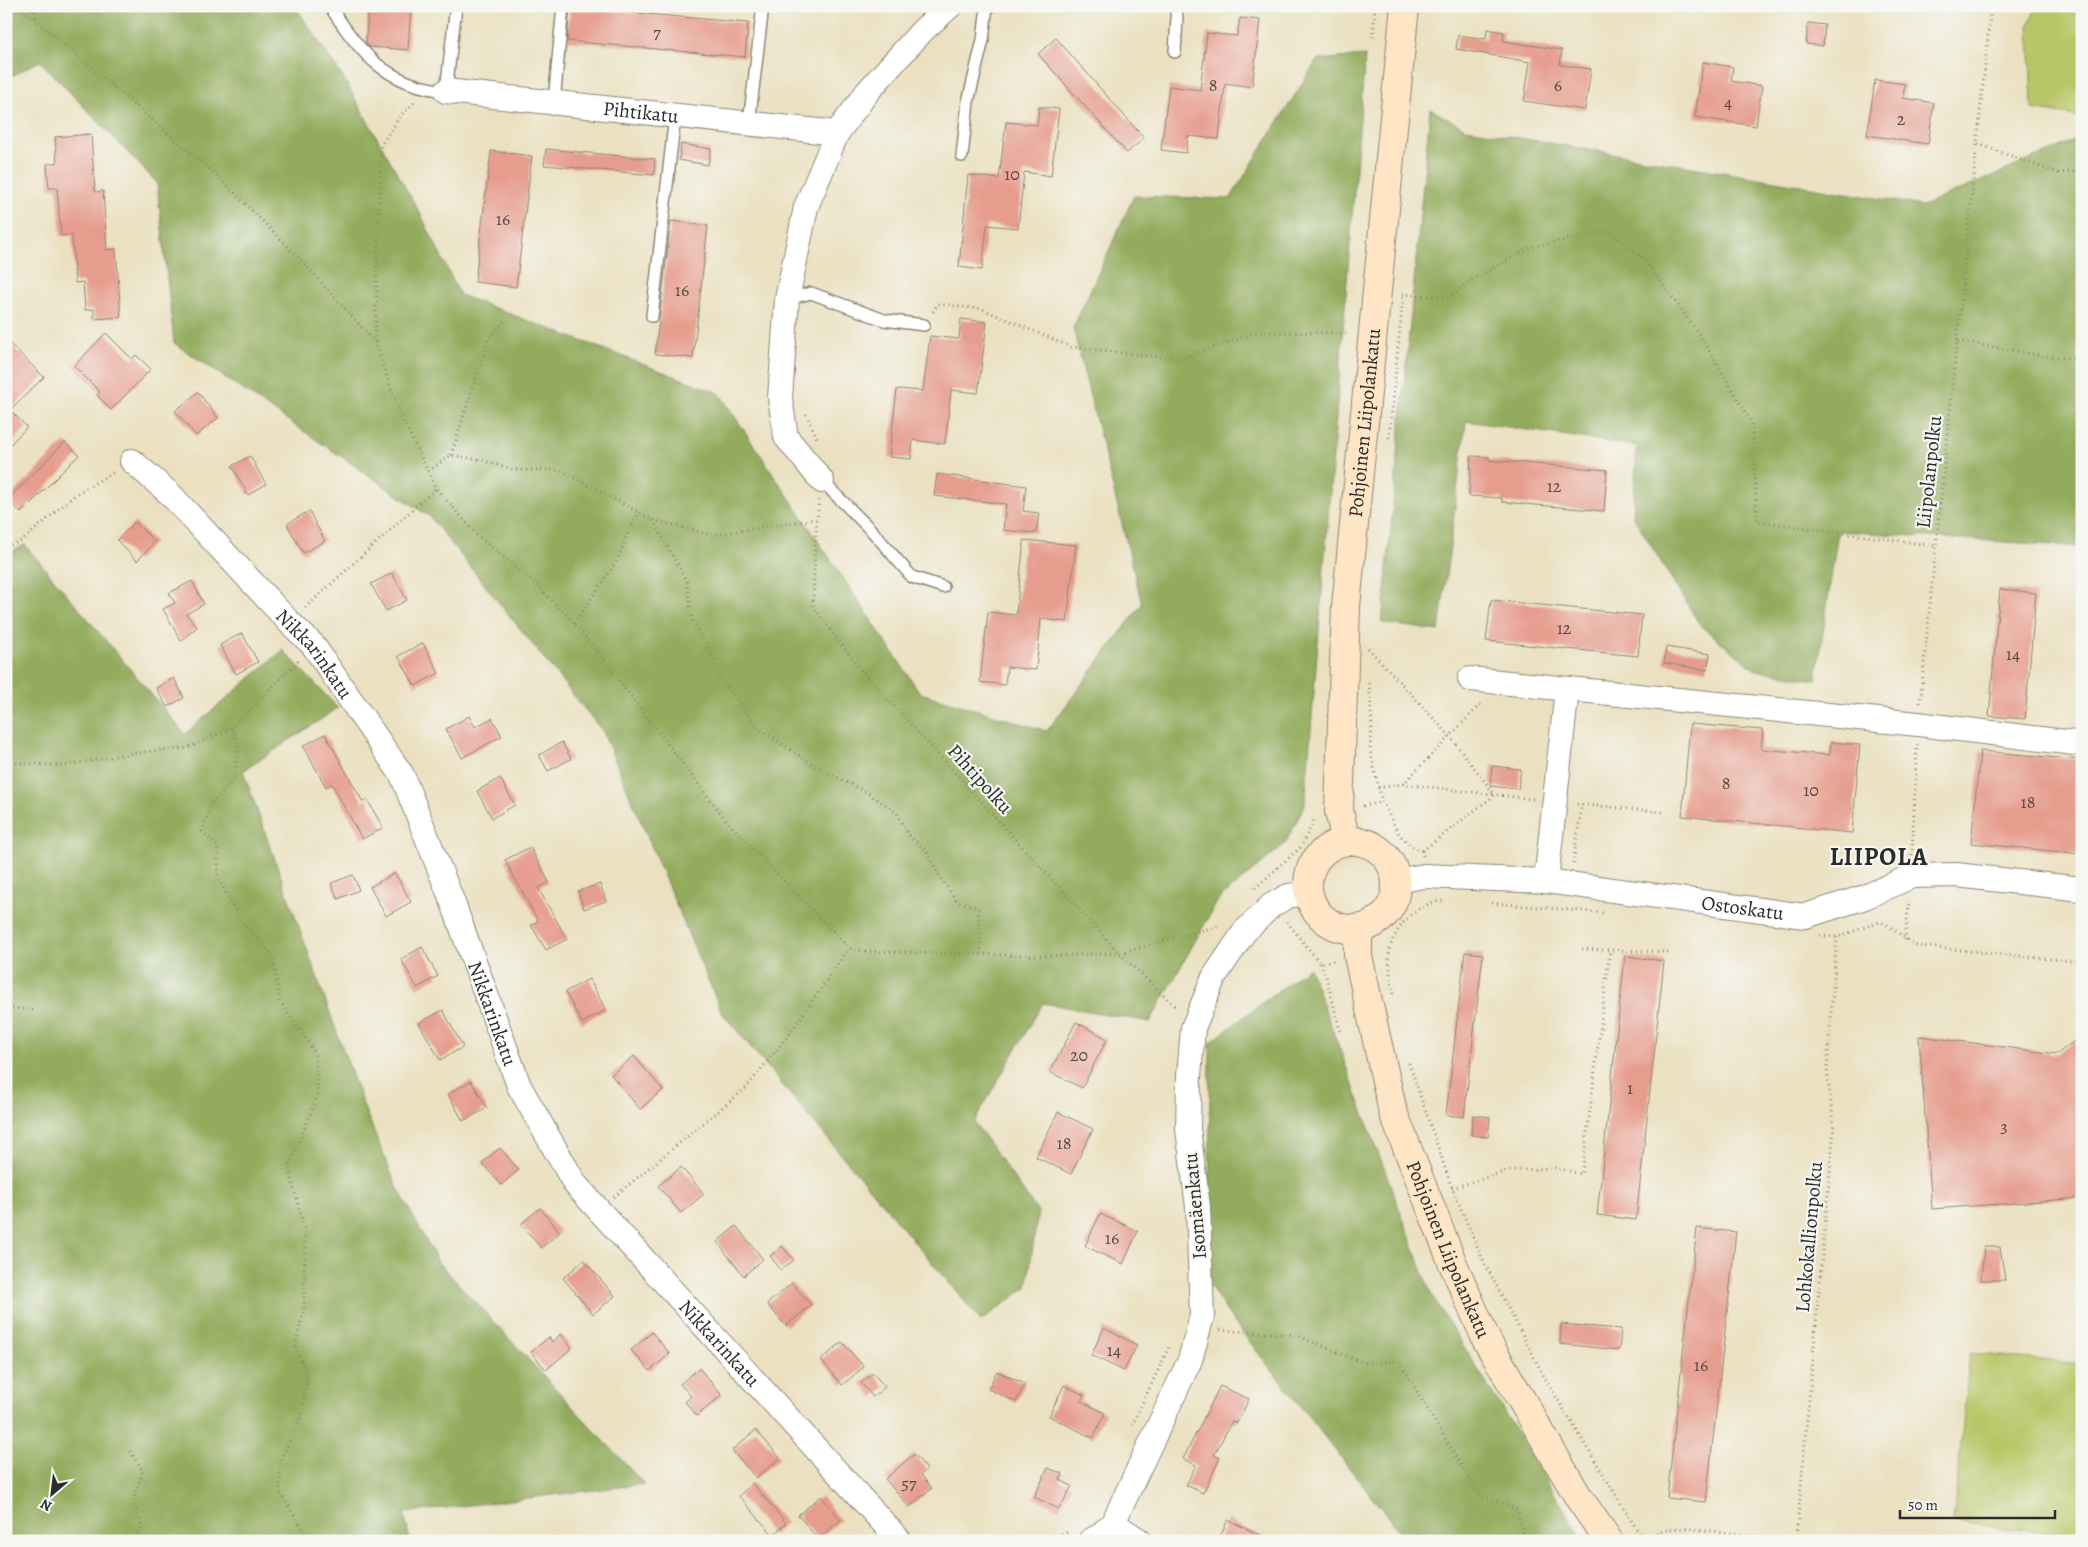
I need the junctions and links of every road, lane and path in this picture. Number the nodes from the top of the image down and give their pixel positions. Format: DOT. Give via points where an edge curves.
graph roads {
  1 [pos="19,6"];
  2 [pos="34,6"];
  3 [pos="330,6"];
  4 [pos="456,6"];
  5 [pos="563,6"];
  6 [pos="763,6"];
  7 [pos="950,6"];
  8 [pos="987,6"];
  9 [pos="1175,6"];
  10 [pos="1375,6"];
  11 [pos="1405,6"];
  12 [pos="1981,6"];
  13 [pos="1991,7"];
  14 [pos="36,22"];
  15 [pos="1373,37"];
  16 [pos="1175,52"];
  17 [pos="435,90"];
  18 [pos="554,102"];
  19 [pos="675,116"];
  20 [pos="749,123"];
  21 [pos="837,133"];
  22 [pos="1978,144"];
  23 [pos="962,156"];
  24 [pos="2082,171"];
  25 [pos="1404,284"];
  26 [pos="1403,294"];
  27 [pos="787,298"];
  28 [pos="652,316"];
  29 [pos="505,320"];
  30 [pos="924,325"];
  31 [pos="1372,334"];
  32 [pos="1400,336"];
  33 [pos="1958,341"];
  34 [pos="374,342"];
  35 [pos="2082,358"];
  36 [pos="802,408"];
  37 [pos="818,439"];
  38 [pos="1388,444"];
  39 [pos="451,456"];
  40 [pos="132,461"];
  41 [pos="428,471"];
  42 [pos="822,481"];
  43 [pos="436,488"];
  44 [pos="639,513"];
  45 [pos="653,520"];
  46 [pos="1936,546"];
  47 [pos="6,548"];
  48 [pos="943,587"];
  49 [pos="289,622"];
  50 [pos="574,624"];
  51 [pos="313,645"];
  52 [pos="1368,656"];
  53 [pos="1369,676"];
  54 [pos="1470,679"];
  55 [pos="1504,682"];
  56 [pos="1567,689"];
  57 [pos="1918,724"];
  58 [pos="232,728"];
  59 [pos="1449,735"];
  60 [pos="2082,744"];
  61 [pos="6,762"];
  62 [pos="1402,784"];
  63 [pos="1378,788"];
  64 [pos="1495,795"];
  65 [pos="1382,802"];
  66 [pos="1555,802"];
  67 [pos="1582,804"];
  68 [pos="1339,811"];
  69 [pos="1663,812"];
  70 [pos="1346,841"];
  71 [pos="1422,851"];
  72 [pos="1424,876"];
  73 [pos="1912,876"];
  74 [pos="1262,881"];
  75 [pos="1546,881"];
  76 [pos="1396,882"];
  77 [pos="1570,884"];
  78 [pos="2082,890"];
  79 [pos="1308,893"];
  80 [pos="1250,894"];
  81 [pos="1446,901"];
  82 [pos="1489,903"];
  83 [pos="1429,904"];
  84 [pos="1272,905"];
  85 [pos="1567,909"];
  86 [pos="1606,913"];
  87 [pos="1225,920"];
  88 [pos="1219,926"];
  89 [pos="1214,933"];
  90 [pos="1818,936"];
  91 [pos="1837,937"];
  92 [pos="1905,941"];
  93 [pos="1358,943"];
  94 [pos="849,948"];
  95 [pos="1582,949"];
  96 [pos="1610,950"];
  97 [pos="1671,952"];
  98 [pos="1119,953"];
  99 [pos="982,954"];
  100 [pos="1389,954"];
  101 [pos="2082,962"];
  102 [pos="1320,963"];
  103 [pos="6,996"];
  104 [pos="1394,998"];
  105 [pos="1182,1002"];
  106 [pos="34,1010"];
  107 [pos="1341,1034"];
  108 [pos="1407,1059"];
  109 [pos="1452,1188"];
  110 [pos="598,1210"];
  111 [pos="1197,1332"];
  112 [pos="1171,1343"];
  113 [pos="1130,1430"];
  114 [pos="130,1451"];
  115 [pos="1113,1523"];
  116 [pos="1082,1535"];
  117 [pos="1643,1539"];
  118 [pos="1796,1540"];
  119 [pos="131,1541"];
  120 [pos="310,1541"];
  121 [pos="900,1541"];
  122 [pos="1032,1541"];
  123 [pos="1140,1541"];
  124 [pos="1524,1541"];
  125 [pos="1609,1541"];
  126 [pos="1801,1541"];
  1 -- 14 [label="path"];
  2 -- 14 [label="path"];
  3 -- 17 [label="lane" via="365,56 392,76"];
  4 -- 17 [label="lane"];
  5 -- 18 [label="lane"];
  6 -- 20 [label="lane"];
  7 -- 21 [label="street" via="923,30 868,91"];
  8 -- 23 [label="lane" via="983,40 968,102"];
  9 -- 16 [label="lane"];
  10 -- 15 [label="path"];
  11 -- 31 [label="street, Pohjoinen Liipolankatu"];
  12 -- 13 [label="path"];
  13 -- 22 [label="path, Liipolanpolku"];
  14 -- 34 [label="path" via="219,177 299,258"];
  17 -- 18 [label="street, Pihtikatu"];
  17 -- 34 [label="path" via="417,100 401,115 381,145"];
  18 -- 19 [label="street, Pihtikatu"];
  19 -- 20 [label="street, Pihtikatu"];
  19 -- 28 [label="lane"];
  20 -- 21 [label="street, Pihtikatu"];
  21 -- 27 [label="street" via="806,207"];
  22 -- 24 [label="path" via="2058,173"];
  22 -- 33 [label="path, Liipolanpolku"];
  25 -- 26 [label="path"];
  26 -- 32 [label="path"];
  26 -- 46 [label="path" via="1449,298 1470,281 1531,247 1609,231 1645,260 1700,336 1752,423 1757,521"];
  27 -- 30 [label="lane" via="811,293 884,320"];
  27 -- 42 [label="street" via="780,398 786,437"];
  29 -- 39 [label="path" via="489,337"];
  30 -- 31 [label="path" via="938,304 982,309 1071,347 1179,359 1259,332"];
  31 -- 32 [label="path"];
  31 -- 68 [label="street, Pohjoinen Liipolankatu" via="1346,606"];
  32 -- 38 [label="path"];
  33 -- 35 [label="path" via="2044,356"];
  33 -- 46 [label="path, Liipolanpolku"];
  34 -- 41 [label="path" via="400,414"];
  36 -- 37 [label="path"];
  39 -- 41 [label="path"];
  39 -- 44 [label="path" via="482,460 514,470 560,470"];
  40 -- 47 [label="path" via="76,494 23,540"];
  40 -- 49 [label="street, Nikkarinkatu" via="170,494"];
  41 -- 43 [label="path"];
  42 -- 48 [label="lane" via="912,577"];
  43 -- 49 [label="path"];
  43 -- 50 [label="path" via="477,536 536,584"];
  44 -- 45 [label="path"];
  44 -- 50 [label="path" via="626,535 618,559"];
  45 -- 98 [label="path, Pihtipolku" via="712,534 816,518 813,606 860,669"];
  45 -- 99 [label="path" via="688,582 692,620 722,681 758,728 815,766 868,793 897,813 908,835 925,849 957,901 978,908"];
  46 -- 57 [label="path, Liipolanpolku"];
  49 -- 51 [label="street, Nikkarinkatu"];
  50 -- 94 [label="path" via="730,824"];
  51 -- 58 [label="path"];
  51 -- 110 [label="street, Nikkarinkatu" via="402,775 453,903 519,1086 575,1184"];
  52 -- 59 [label="path" via="1367,646"];
  53 -- 63 [label="path" via="1370,750"];
  54 -- 55 [label="street"];
  55 -- 56 [label="street"];
  55 -- 59 [label="path"];
  56 -- 57 [label="street"];
  56 -- 66 [label="street"];
  57 -- 60 [label="street"];
  57 -- 73 [label="path, Liipolanpolku"];
  58 -- 61 [label="path" via="187,748 132,753 63,766"];
  58 -- 120 [label="path" via="239,745 234,779 212,803 202,831 218,847 218,877 240,920 272,954 280,1001 315,1053 316,1061 318,1094 289,1167 306,1232 304,1311 295,1345 308,1377 304,1412 280,1461 280,1492"];
  59 -- 62 [label="path"];
  59 -- 64 [label="path"];
  62 -- 63 [label="path"];
  62 -- 64 [label="path"];
  63 -- 65 [label="path"];
  64 -- 66 [label="path"];
  64 -- 71 [label="path"];
  65 -- 68 [label="path"];
  65 -- 71 [label="path" via="1399,834 1411,846"];
  66 -- 67 [label="path"];
  66 -- 75 [label="street"];
  67 -- 69 [label="path"];
  67 -- 77 [label="path"];
  68 -- 70 [label="street, Pohjoinen Liipolankatu"];
  68 -- 74 [label="path" via="1317,814 1301,847"];
  70 -- 76 [label="street" via="1365,842 1379,850 1392,866"];
  70 -- 79 [label="street" via="1324,850 1314,862 1309,872"];
  71 -- 72 [label="path"];
  72 -- 75 [label="street, Ostoskatu"];
  72 -- 76 [label="street, Ostoskatu"];
  72 -- 83 [label="path"];
  73 -- 77 [label="street, Ostoskatu" via="1865,897 1806,916"];
  73 -- 78 [label="street, Ostoskatu" via="1956,874"];
  73 -- 92 [label="path, Liipolanpolku"];
  74 -- 80 [label="path"];
  74 -- 84 [label="path"];
  75 -- 77 [label="street, Ostoskatu"];
  76 -- 93 [label="street" via="1395,898 1388,912"];
  77 -- 85 [label="path"];
  79 -- 84 [label="street, Isomäenkatu" via="1288,896"];
  79 -- 93 [label="street" via="1315,911"];
  81 -- 83 [label="path"];
  82 -- 85 [label="path"];
  83 -- 100 [label="path" via="1402,924"];
  84 -- 102 [label="path"];
  84 -- 111 [label="street, Isomäenkatu" via="1245,930 1214,977 1193,1028 1188,1128 1198,1207 1202,1316"];
  85 -- 86 [label="path"];
  87 -- 88 [label="path"];
  88 -- 89 [label="path"];
  88 -- 98 [label="path"];
  90 -- 91 [label="path"];
  91 -- 92 [label="path" via="1880,922 1887,924"];
  91 -- 118 [label="path, Lohkokallionpolku" via="1826,1069 1834,1128"];
  92 -- 101 [label="path" via="1918,946"];
  93 -- 100 [label="path"];
  93 -- 102 [label="path"];
  93 -- 125 [label="street, Pohjoinen Liipolankatu" via="1393,1112 1453,1264 1487,1341"];
  94 -- 99 [label="path"];
  94 -- 110 [label="path" via="790,1033 746,1088"];
  95 -- 96 [label="path"];
  96 -- 97 [label="path"];
  96 -- 109 [label="path" via="1582,1174 1555,1168 1507,1171"];
  98 -- 99 [label="path"];
  98 -- 105 [label="path, Pihtipolku" via="1179,1010"];
  100 -- 104 [label="path"];
  102 -- 107 [label="path"];
  103 -- 106 [label="path" via="11,1008"];
  108 -- 109 [label="path"];
  109 -- 117 [label="path" via="1483,1260 1547,1382"];
  110 -- 121 [label="street, Nikkarinkatu"];
  111 -- 115 [label="street, Isomäenkatu" via="1190,1360"];
  111 -- 124 [label="path" via="1228,1329 1296,1335 1364,1363 1399,1361 1478,1494 1518,1510"];
  112 -- 113 [label="path"];
  114 -- 119 [label="path" via="144,1472 133,1499 142,1527"];
  115 -- 116 [label="street, Isomäenkatu" via="1099,1536"];
  115 -- 123 [label="street"];
  116 -- 122 [label="path" via="1066,1534"];
  117 -- 118 [label="path" via="1670,1529 1684,1528"];
  118 -- 126 [label="path"];
}
